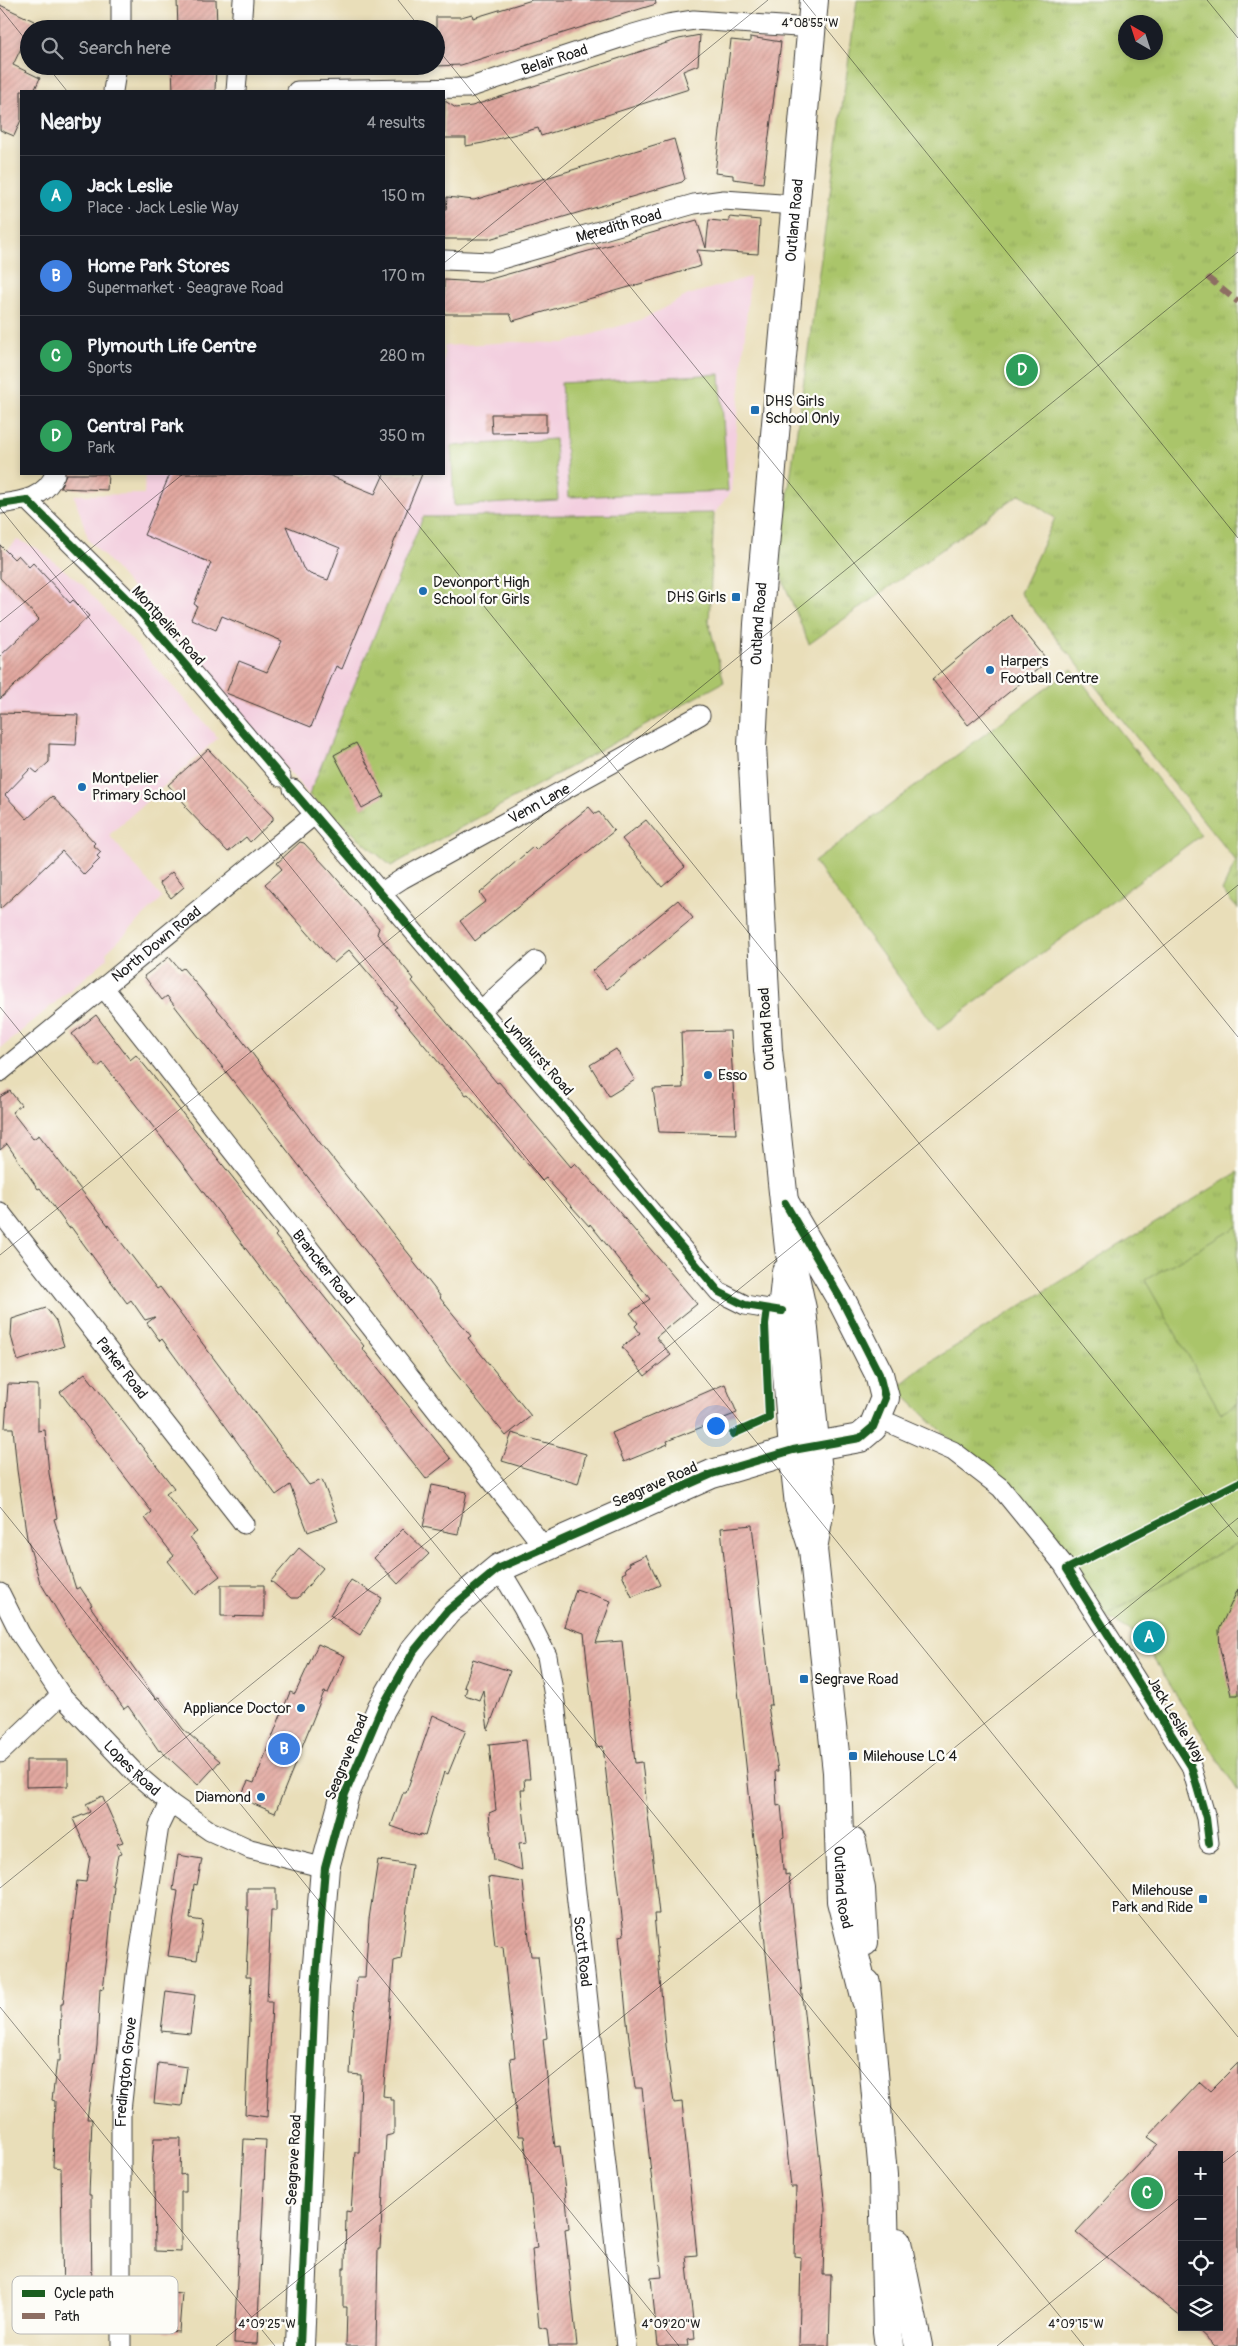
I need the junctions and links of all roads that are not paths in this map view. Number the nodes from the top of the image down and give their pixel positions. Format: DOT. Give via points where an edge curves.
graph roads {
  1 [pos="121,0"];
  2 [pos="243,0"];
  3 [pos="814,0"];
  4 [pos="121,20"];
  5 [pos="242,20"];
  6 [pos="812,28"];
  7 [pos="116,75"];
  8 [pos="237,75"];
  9 [pos="113,90"];
  10 [pos="236,90"];
  11 [pos="354,90"];
  12 [pos="796,205"];
  13 [pos="445,260"];
  14 [pos="55,475"];
  15 [pos="27,500"];
  16 [pos="0,504"];
  17 [pos="700,715"];
  18 [pos="287,783"];
  19 [pos="314,815"];
  20 [pos="379,894"];
  21 [pos="536,961"];
  22 [pos="104,988"];
  23 [pos="480,1011"];
  24 [pos="0,1072"];
  25 [pos="784,1203"];
  26 [pos="0,1212"];
  27 [pos="789,1249"];
  28 [pos="782,1311"];
  29 [pos="878,1418"];
  30 [pos="804,1448"];
  31 [pos="244,1524"];
  32 [pos="544,1547"];
  33 [pos="499,1568"];
  34 [pos="0,1593"];
  35 [pos="61,1695"];
  36 [pos="0,1753"];
  37 [pos="170,1804"];
  38 [pos="1209,1843"];
  39 [pos="324,1868"];
  40 [pos="883,2175"];
  41 [pos="121,2276"];
  42 [pos="300,2346"];
  43 [pos="626,2346"];
  44 [pos="889,2346"];
  45 [pos="918,2346"];
  1 -- 4 [label="street"];
  2 -- 5 [label="street"];
  3 -- 6 [label="main road, Outland Road"];
  6 -- 11 [label="street, Belair Road" via="694,20 623,37 468,88"];
  6 -- 12 [label="main road, Outland Road"];
  7 -- 9 [label="street"];
  8 -- 10 [label="street"];
  12 -- 13 [label="street, Meredith Road" via="724,200 694,204 490,262"];
  12 -- 25 [label="main road, Outland Road" via="758,624 752,746 768,1050"];
  14 -- 15 [label="street" via="50,485"];
  15 -- 16 [label="street"];
  15 -- 18 [label="street, Montpelier Road" via="141,613"];
  17 -- 20 [label="street, Venn Lane"];
  18 -- 19 [label="street, Lyndhurst Road"];
  19 -- 20 [label="street, Lyndhurst Road"];
  19 -- 22 [label="street, North Down Road"];
  20 -- 23 [label="street, Lyndhurst Road"];
  21 -- 23 [label="street"];
  22 -- 24 [label="street, North Down Road"];
  22 -- 32 [label="street, Brancker Road"];
  23 -- 28 [label="street, Lyndhurst Road" via="719,1292 745,1305"];
  25 -- 27 [label="main road, Outland Road"];
  25 -- 29 [label="main road" via="843,1303 879,1374 885,1398"];
  26 -- 31 [label="street, Parker Road"];
  27 -- 28 [label="main road, Outland Road"];
  27 -- 30 [label="main road, Outland Road" via="802,1309"];
  28 -- 30 [label="main road, Outland Road"];
  29 -- 30 [label="main road, Seagrave Road" via="860,1438"];
  29 -- 38 [label="street, Jack Leslie Way" via="953,1451 993,1482 1063,1564 1191,1766 1206,1818"];
  30 -- 32 [label="main road, Seagrave Road" via="712,1474"];
  30 -- 40 [label="main road, Outland Road" via="799,1505 814,1549 837,1772 841,1901 866,2000"];
  32 -- 33 [label="main road, Seagrave Road"];
  33 -- 39 [label="main road, Seagrave Road" via="447,1611 414,1651 382,1708 345,1794"];
  33 -- 43 [label="street, Scott Road" via="547,1656 555,1702"];
  34 -- 35 [label="street, Lopes Road" via="20,1633"];
  35 -- 36 [label="street"];
  35 -- 37 [label="street, Lopes Road" via="135,1773"];
  37 -- 39 [label="street, Lopes Road" via="210,1831 250,1849"];
  37 -- 41 [label="street, Fredington Grove" via="158,1826 136,1975 121,2112"];
  39 -- 42 [label="main road, Seagrave Road" via="315,1988"];
  40 -- 44 [label="main road, Outland Road"];
  40 -- 45 [label="main road, Outland Road"];
}
